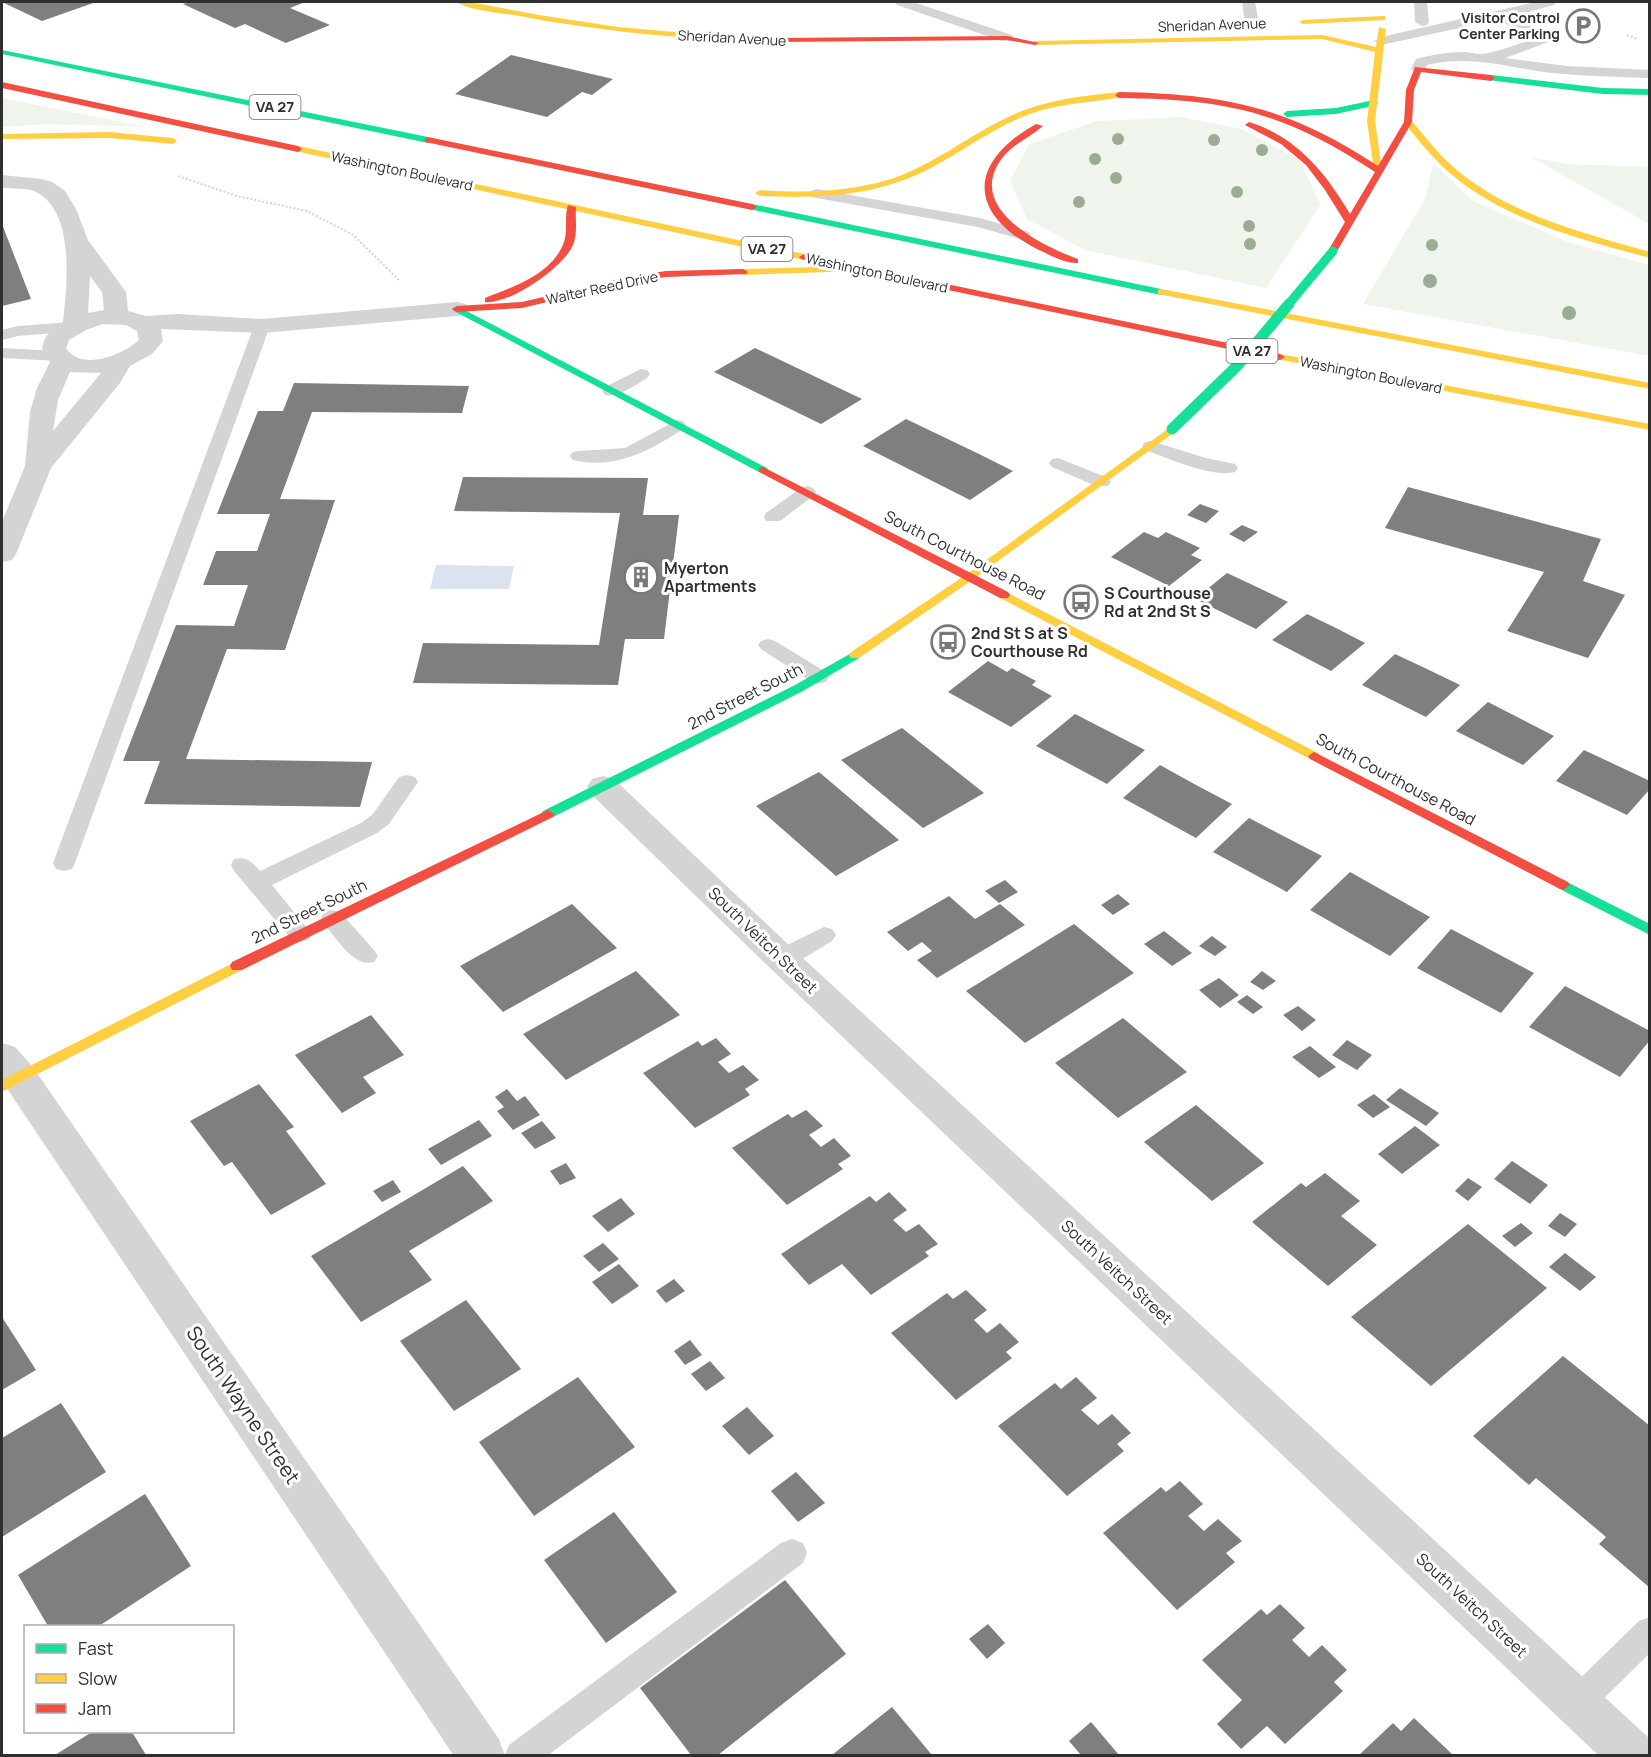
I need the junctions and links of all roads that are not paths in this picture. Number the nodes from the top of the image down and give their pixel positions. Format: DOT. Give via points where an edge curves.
graph roads {
  1 [pos="460,2"];
  2 [pos="902,2"];
  3 [pos="1248,2"];
  4 [pos="1383,2"];
  5 [pos="1420,2"];
  6 [pos="1549,2"];
  7 [pos="1497,16"];
  8 [pos="1382,18"];
  9 [pos="1422,22"];
  10 [pos="1284,23"];
  11 [pos="1257,24"];
  12 [pos="1452,36"];
  13 [pos="1007,38"];
  14 [pos="1381,46"];
  15 [pos="2,52"];
  16 [pos="1477,57"];
  17 [pos="1418,69"];
  18 [pos="1650,74"];
  19 [pos="2,85"];
  20 [pos="1650,92"];
  21 [pos="1374,103"];
  22 [pos="1183,111"];
  23 [pos="1083,113"];
  24 [pos="1276,114"];
  25 [pos="1055,120"];
  26 [pos="1236,121"];
  27 [pos="1408,122"];
  28 [pos="2,136"];
  29 [pos="191,143"];
  30 [pos="303,164"];
  31 [pos="549,165"];
  32 [pos="1378,170"];
  33 [pos="430,177"];
  34 [pos="2,182"];
  35 [pos="816,195"];
  36 [pos="571,207"];
  37 [pos="1350,223"];
  38 [pos="1023,235"];
  39 [pos="77,242"];
  40 [pos="1650,255"];
  41 [pos="855,269"];
  42 [pos="1176,295"];
  43 [pos="457,309"];
  44 [pos="117,316"];
  45 [pos="73,326"];
  46 [pos="261,326"];
  47 [pos="2,335"];
  48 [pos="145,335"];
  49 [pos="2,353"];
  50 [pos="61,358"];
  51 [pos="120,362"];
  52 [pos="641,374"];
  53 [pos="1650,386"];
  54 [pos="611,391"];
  55 [pos="677,425"];
  56 [pos="1650,427"];
  57 [pos="1151,446"];
  58 [pos="579,456"];
  59 [pos="1058,463"];
  60 [pos="38,466"];
  61 [pos="1229,468"];
  62 [pos="1102,482"];
  63 [pos="807,492"];
  64 [pos="772,517"];
  65 [pos="2,554"];
  66 [pos="971,576"];
  67 [pos="768,645"];
  68 [pos="819,677"];
  69 [pos="407,782"];
  70 [pos="603,788"];
  71 [pos="64,863"];
  72 [pos="242,865"];
  73 [pos="256,883"];
  74 [pos="332,918"];
  75 [pos="1650,930"];
  76 [pos="300,934"];
  77 [pos="824,935"];
  78 [pos="366,956"];
  79 [pos="781,958"];
  80 [pos="7,1073"];
  81 [pos="792,1553"];
  82 [pos="1650,1631"];
  83 [pos="1577,1703"];
  84 [pos="482,1755"];
  85 [pos="520,1755"];
  86 [pos="1633,1755"];
  1 -- 13 [label="main road, Sheridan Avenue" via="593,27 694,37 781,41"];
  2 -- 13 [label="lane"];
  3 -- 11 [label="lane"];
  4 -- 8 [label="main road"];
  5 -- 9 [label="lane"];
  6 -- 7 [label="lane"];
  7 -- 12 [label="lane"];
  7 -- 16 [label="lane" via="1549,37 1509,53"];
  8 -- 10 [label="main road, Sheridan Avenue"];
  8 -- 14 [label="main road"];
  11 -- 13 [label="main road, Sheridan Avenue" via="1042,29"];
  12 -- 14 [label="lane"];
  12 -- 16 [label="lane"];
  13 -- 14 [label="main road, Sheridan Avenue" via="1026,43 1322,37"];
  14 -- 21 [label="main road"];
  15 -- 31 [label="main road, VA 27"];
  16 -- 17 [label="lane" via="1433,57 1421,62"];
  16 -- 18 [label="lane" via="1540,68"];
  17 -- 20 [label="main road" via="1603,91"];
  17 -- 27 [label="main road, 2nd Street South" via="1410,90"];
  19 -- 33 [label="main road, Washington Boulevard / VA 27"];
  21 -- 24 [label="main road" via="1318,113"];
  21 -- 32 [label="main road" via="1371,121"];
  22 -- 23 [label="main road" via="1126,108"];
  24 -- 32 [label="main road" via="1328,137"];
  24 -- 35 [label="main road" via="1157,95 1069,100 997,125 900,178 861,189"];
  25 -- 38 [label="main road" via="1015,138 993,160 988,174 991,201"];
  26 -- 37 [label="main road" via="1284,141 1310,159"];
  27 -- 32 [label="main road, 2nd Street South"];
  27 -- 40 [label="main road" via="1447,168 1488,196 1564,229"];
  28 -- 29 [label="main road" via="120,135"];
  30 -- 33 [label="main road"];
  31 -- 35 [label="main road" via="752,192"];
  31 -- 42 [label="main road, VA 27"];
  32 -- 37 [label="main road, 2nd Street South"];
  33 -- 36 [label="main road, Washington Boulevard / VA 27"];
  34 -- 39 [label="street" via="22,182 51,191 65,208"];
  35 -- 38 [label="lane"];
  36 -- 41 [label="main road, Washington Boulevard / VA 27"];
  36 -- 43 [label="main road, Walter Reed Drive" via="569,242 561,256 523,284"];
  37 -- 57 [label="main road, 2nd Street South, bridge" via="1333,251 1237,366"];
  38 -- 42 [label="main road" via="1055,254"];
  39 -- 44 [label="street" via="109,282"];
  39 -- 45 [label="street" via="79,287"];
  41 -- 43 [label="main road, Walter Reed Drive" via="666,274 522,305"];
  41 -- 56 [label="main road, Washington Boulevard / VA 27" via="1334,368"];
  42 -- 53 [label="main road, VA 27"];
  43 -- 46 [label="street, Walter Reed Drive"];
  43 -- 54 [label="main road, South Courthouse Road"];
  44 -- 45 [label="street"];
  44 -- 48 [label="street"];
  45 -- 47 [label="lane"];
  45 -- 50 [label="street" via="56,341 55,349"];
  46 -- 48 [label="street, Walter Reed Drive" via="179,344"];
  46 -- 71 [label="lane"];
  48 -- 51 [label="street"];
  49 -- 50 [label="lane"];
  50 -- 51 [label="street" via="89,366"];
  50 -- 60 [label="street" via="41,411"];
  51 -- 60 [label="street"];
  52 -- 54 [label="lane"];
  54 -- 55 [label="main road, South Courthouse Road"];
  55 -- 58 [label="lane" via="640,450 610,457"];
  55 -- 63 [label="main road, South Courthouse Road"];
  57 -- 61 [label="lane"];
  57 -- 62 [label="main road, 2nd Street South"];
  59 -- 62 [label="lane"];
  60 -- 65 [label="street"];
  62 -- 66 [label="main road, 2nd Street South"];
  63 -- 64 [label="lane"];
  63 -- 66 [label="main road, South Courthouse Road"];
  66 -- 68 [label="main road, 2nd Street South"];
  66 -- 75 [label="main road, South Courthouse Road"];
  67 -- 68 [label="lane"];
  68 -- 70 [label="main road, 2nd Street South"];
  69 -- 73 [label="lane" via="381,819 369,828"];
  70 -- 74 [label="main road, 2nd Street South"];
  70 -- 79 [label="street, South Veitch Street"];
  72 -- 73 [label="lane"];
  73 -- 76 [label="lane"];
  74 -- 76 [label="main road, 2nd Street South"];
  74 -- 78 [label="lane"];
  76 -- 80 [label="main road, 2nd Street South"];
  77 -- 79 [label="lane"];
  79 -- 83 [label="street, South Veitch Street"];
  80 -- 84 [label="street, South Wayne Street"];
  81 -- 85 [label="lane"];
  82 -- 83 [label="lane"];
  83 -- 86 [label="street, South Veitch Street"];
}
